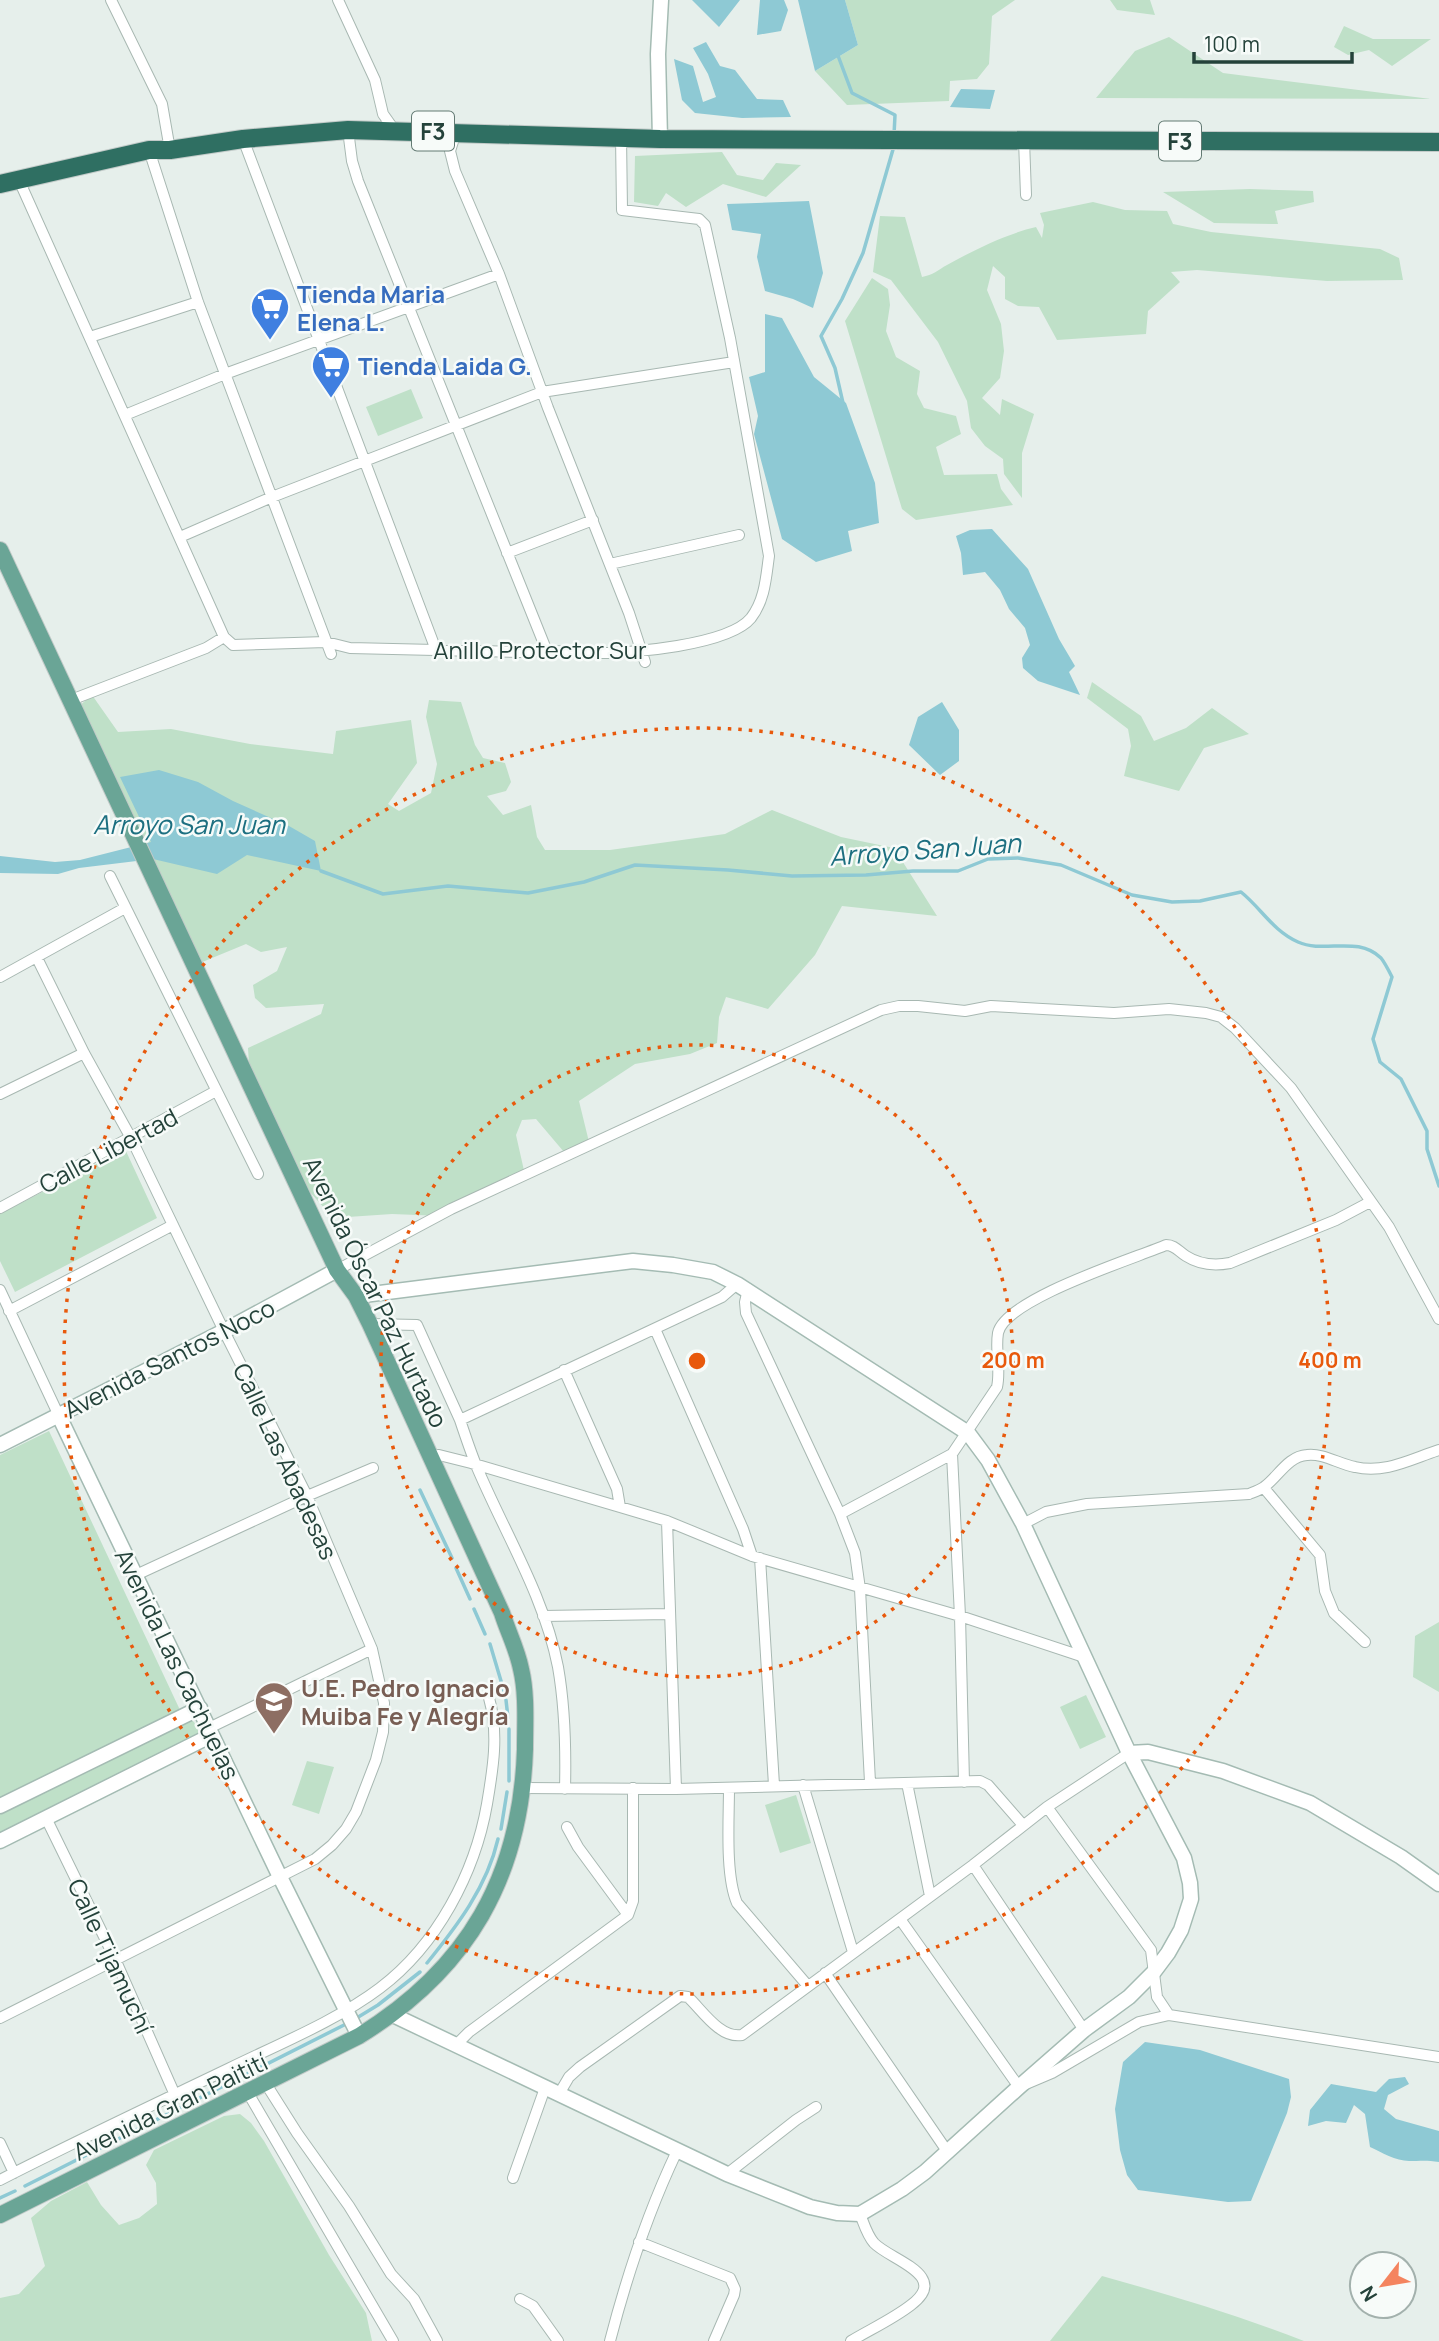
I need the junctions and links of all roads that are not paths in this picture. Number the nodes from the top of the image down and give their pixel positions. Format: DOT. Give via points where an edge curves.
graph roads {
  1 [pos="111,0"];
  2 [pos="338,0"];
  3 [pos="661,0"];
  4 [pos="348,130"];
  5 [pos="395,131"];
  6 [pos="456,132"];
  7 [pos="621,136"];
  8 [pos="243,139"];
  9 [pos="660,139"];
  10 [pos="1024,140"];
  11 [pos="1439,142"];
  12 [pos="149,150"];
  13 [pos="170,150"];
  14 [pos="18,178"];
  15 [pos="0,184"];
  16 [pos="1026,195"];
  17 [pos="499,274"];
  18 [pos="198,302"];
  19 [pos="409,307"];
  20 [pos="90,337"];
  21 [pos="318,342"];
  22 [pos="734,362"];
  23 [pos="225,374"];
  24 [pos="542,392"];
  25 [pos="125,415"];
  26 [pos="456,427"];
  27 [pos="364,461"];
  28 [pos="272,497"];
  29 [pos="593,520"];
  30 [pos="739,535"];
  31 [pos="180,537"];
  32 [pos="0,550"];
  33 [pos="507,554"];
  34 [pos="610,564"];
  35 [pos="224,637"];
  36 [pos="327,642"];
  37 [pos="547,649"];
  38 [pos="436,650"];
  39 [pos="641,651"];
  40 [pos="331,654"];
  41 [pos="645,662"];
  42 [pos="71,700"];
  43 [pos="110,876"];
  44 [pos="125,908"];
  45 [pos="37,958"];
  46 [pos="0,976"];
  47 [pos="83,1053"];
  48 [pos="216,1091"];
  49 [pos="0,1094"];
  50 [pos="131,1138"];
  51 [pos="258,1174"];
  52 [pos="1370,1202"];
  53 [pos="0,1208"];
  54 [pos="173,1225"];
  55 [pos="337,1270"];
  56 [pos="743,1286"];
  57 [pos="0,1290"];
  58 [pos="356,1296"];
  59 [pos="9,1311"];
  60 [pos="1439,1319"];
  61 [pos="370,1324"];
  62 [pos="655,1328"];
  63 [pos="224,1331"];
  64 [pos="564,1370"];
  65 [pos="60,1416"];
  66 [pos="460,1420"];
  67 [pos="968,1433"];
  68 [pos="0,1444"];
  69 [pos="1439,1450"];
  70 [pos="952,1454"];
  71 [pos="435,1455"];
  72 [pos="474,1464"];
  73 [pos="373,1468"];
  74 [pos="1264,1488"];
  75 [pos="307,1496"];
  76 [pos="620,1507"];
  77 [pos="840,1514"];
  78 [pos="667,1521"];
  79 [pos="1023,1524"];
  80 [pos="756,1557"];
  81 [pos="136,1575"];
  82 [pos="860,1589"];
  83 [pos="669,1614"];
  84 [pos="543,1616"];
  85 [pos="960,1616"];
  86 [pos="1365,1642"];
  87 [pos="372,1649"];
  88 [pos="1084,1657"];
  89 [pos="489,1699"];
  90 [pos="200,1708"];
  91 [pos="210,1731"];
  92 [pos="1129,1753"];
  93 [pos="964,1782"];
  94 [pos="870,1783"];
  95 [pos="907,1783"];
  96 [pos="803,1785"];
  97 [pos="774,1786"];
  98 [pos="523,1788"];
  99 [pos="633,1788"];
  100 [pos="729,1788"];
  101 [pos="565,1789"];
  102 [pos="676,1789"];
  103 [pos="0,1806"];
  104 [pos="1047,1807"];
  105 [pos="46,1818"];
  106 [pos="1023,1825"];
  107 [pos="567,1827"];
  108 [pos="0,1840"];
  109 [pos="973,1865"];
  110 [pos="280,1877"];
  111 [pos="1439,1884"];
  112 [pos="930,1896"];
  113 [pos="628,1915"];
  114 [pos="900,1919"];
  115 [pos="853,1952"];
  116 [pos="116,1959"];
  117 [pos="825,1973"];
  118 [pos="1153,1973"];
  119 [pos="808,1986"];
  120 [pos="393,2015"];
  121 [pos="1169,2015"];
  122 [pos="0,2018"];
  123 [pos="351,2022"];
  124 [pos="1084,2030"];
  125 [pos="455,2046"];
  126 [pos="1439,2057"];
  127 [pos="266,2084"];
  128 [pos="1018,2087"];
  129 [pos="552,2091"];
  130 [pos="248,2093"];
  131 [pos="175,2095"];
  132 [pos="816,2107"];
  133 [pos="0,2143"];
  134 [pos="677,2151"];
  135 [pos="947,2151"];
  136 [pos="14,2173"];
  137 [pos="727,2174"];
  138 [pos="513,2178"];
  139 [pos="0,2180"];
  140 [pos="860,2214"];
  141 [pos="0,2215"];
  142 [pos="639,2242"];
  143 [pos="520,2299"];
  144 [pos="613,2340"];
  145 [pos="393,2341"];
  146 [pos="437,2341"];
  147 [pos="558,2341"];
  148 [pos="714,2341"];
  149 [pos="851,2341"];
  1 -- 13 [label="street" via="162,104"];
  2 -- 5 [label="street" via="375,80 383,114"];
  3 -- 9 [label="street"];
  4 -- 5 [label="highway, F3"];
  4 -- 8 [label="highway, F3"];
  4 -- 19 [label="street" via="358,181"];
  5 -- 6 [label="highway, F3"];
  6 -- 7 [label="highway, F3"];
  6 -- 17 [label="street" via="450,151 455,171"];
  7 -- 9 [label="highway, F3"];
  7 -- 22 [label="street, Anillo Protector Sur" via="622,210 699,219 705,225"];
  8 -- 13 [label="highway, F3"];
  8 -- 21 [label="street"];
  9 -- 10 [label="highway, F3"];
  10 -- 11 [label="highway, F3"];
  10 -- 16 [label="street"];
  12 -- 13 [label="highway, F3"];
  12 -- 14 [label="highway, F3"];
  12 -- 18 [label="street"];
  14 -- 15 [label="highway, F3"];
  14 -- 20 [label="street"];
  17 -- 19 [label="street"];
  17 -- 24 [label="street"];
  18 -- 20 [label="street"];
  18 -- 23 [label="street"];
  19 -- 21 [label="street"];
  19 -- 26 [label="street"];
  20 -- 25 [label="street"];
  21 -- 23 [label="street"];
  21 -- 27 [label="street"];
  22 -- 24 [label="street"];
  22 -- 39 [label="street, Anillo Protector Sur" via="769,556 765,591 751,618 733,631 714,639"];
  23 -- 25 [label="street"];
  23 -- 28 [label="street"];
  24 -- 26 [label="street"];
  24 -- 29 [label="street"];
  25 -- 31 [label="street"];
  26 -- 27 [label="street"];
  26 -- 33 [label="street"];
  27 -- 28 [label="street"];
  27 -- 38 [label="street"];
  28 -- 31 [label="street"];
  28 -- 36 [label="street"];
  29 -- 33 [label="street"];
  29 -- 34 [label="street"];
  30 -- 34 [label="street"];
  31 -- 35 [label="street"];
  32 -- 42 [label="main road, Avenida Óscar Paz Hurtado"];
  33 -- 37 [label="street"];
  34 -- 39 [label="street"];
  35 -- 36 [label="street, Anillo Protector Sur" via="233,645"];
  35 -- 42 [label="street"];
  36 -- 38 [label="street, Anillo Protector Sur" via="350,648"];
  36 -- 40 [label="street"];
  37 -- 38 [label="street, Anillo Protector Sur"];
  37 -- 39 [label="street, Anillo Protector Sur"];
  39 -- 41 [label="street"];
  42 -- 55 [label="main road, Avenida Óscar Paz Hurtado"];
  43 -- 44 [label="street"];
  44 -- 45 [label="street"];
  44 -- 48 [label="street"];
  45 -- 46 [label="street"];
  45 -- 47 [label="street, Calle Las Abadesas"];
  47 -- 49 [label="street"];
  47 -- 50 [label="street, Calle Las Abadesas"];
  48 -- 50 [label="street, Calle Libertad"];
  48 -- 51 [label="street"];
  50 -- 53 [label="street, Calle Libertad"];
  50 -- 54 [label="street, Calle Las Abadesas"];
  52 -- 55 [label="street" via="1290,1088 1221,1017 1169,1009 1114,1013 899,1006 834,1030 452,1209"];
  52 -- 60 [label="street" via="1389,1227"];
  52 -- 67 [label="street" via="1230,1264 1200,1263 1166,1245 1061,1285 1004,1321 998,1333 997,1387"];
  54 -- 59 [label="street"];
  54 -- 63 [label="street, Calle Las Abadesas"];
  55 -- 58 [label="main road, Avenida Óscar Paz Hurtado"];
  55 -- 63 [label="street, Avenida Santos Noco"];
  56 -- 58 [label="street" via="713,1272 634,1261"];
  56 -- 62 [label="street"];
  56 -- 67 [label="street"];
  56 -- 77 [label="street" via="746,1313"];
  57 -- 59 [label="street, Avenida Las Cachuelas"];
  58 -- 61 [label="main road, Avenida Óscar Paz Hurtado"];
  59 -- 65 [label="street, Avenida Las Cachuelas"];
  61 -- 66 [label="street" via="417,1325"];
  61 -- 71 [label="main road, Avenida Óscar Paz Hurtado"];
  62 -- 64 [label="street"];
  62 -- 80 [label="street"];
  63 -- 65 [label="street, Avenida Santos Noco"];
  63 -- 75 [label="street, Calle Las Abadesas"];
  64 -- 66 [label="street"];
  64 -- 76 [label="street" via="617,1489"];
  65 -- 68 [label="street, Avenida Santos Noco"];
  65 -- 81 [label="street, Avenida Las Cachuelas"];
  66 -- 72 [label="street"];
  67 -- 70 [label="street"];
  67 -- 79 [label="street"];
  69 -- 74 [label="street" via="1374,1470 1307,1455 1296,1458"];
  70 -- 77 [label="street"];
  70 -- 85 [label="street"];
  71 -- 72 [label="street"];
  71 -- 98 [label="main road, Avenida Óscar Paz Hurtado" via="516,1648 525,1693"];
  72 -- 76 [label="street"];
  72 -- 84 [label="street"];
  73 -- 75 [label="street"];
  74 -- 79 [label="street" via="1249,1494 1061,1508"];
  74 -- 86 [label="street" via="1320,1555 1325,1591 1334,1613"];
  75 -- 81 [label="street"];
  75 -- 87 [label="street, Calle Las Abadesas"];
  76 -- 78 [label="street"];
  77 -- 82 [label="street" via="855,1553"];
  78 -- 80 [label="street"];
  78 -- 83 [label="street"];
  79 -- 88 [label="street"];
  80 -- 82 [label="street"];
  80 -- 97 [label="street"];
  81 -- 90 [label="street, Avenida Las Cachuelas"];
  82 -- 85 [label="street"];
  82 -- 94 [label="street"];
  83 -- 84 [label="street"];
  83 -- 102 [label="street"];
  84 -- 101 [label="street" via="558,1664 563,1702"];
  85 -- 88 [label="street"];
  85 -- 93 [label="street"];
  87 -- 91 [label="street"];
  87 -- 110 [label="street, Calle Las Abadesas" via="384,1703 383,1732 365,1791 351,1821 332,1845"];
  88 -- 92 [label="street"];
  89 -- 123 [label="street" via="495,1737 490,1785 482,1830 460,1890 411,1958"];
  90 -- 91 [label="street, Avenida Las Cachuelas"];
  90 -- 103 [label="street"];
  91 -- 105 [label="street"];
  91 -- 110 [label="street, Avenida Las Cachuelas"];
  92 -- 104 [label="street"];
  92 -- 111 [label="street" via="1148,1752 1223,1771 1310,1802"];
  92 -- 118 [label="street" via="1184,1858 1190,1883 1191,1899 1181,1930"];
  93 -- 95 [label="street"];
  93 -- 106 [label="street" via="988,1785"];
  94 -- 95 [label="street"];
  94 -- 96 [label="street"];
  95 -- 112 [label="street"];
  96 -- 97 [label="street"];
  96 -- 115 [label="street"];
  97 -- 100 [label="street"];
  98 -- 101 [label="street"];
  98 -- 120 [label="main road, Avenida Óscar Paz Hurtado" via="507,1863 487,1908 458,1949"];
  99 -- 101 [label="street"];
  99 -- 102 [label="street"];
  99 -- 113 [label="street"];
  100 -- 102 [label="street"];
  100 -- 119 [label="street" via="734,1896"];
  104 -- 106 [label="street"];
  104 -- 118 [label="street" via="1151,1950"];
  105 -- 108 [label="street"];
  105 -- 116 [label="street, Calle Tijamuchí"];
  106 -- 109 [label="street"];
  107 -- 113 [label="street"];
  109 -- 112 [label="street"];
  109 -- 124 [label="street"];
  110 -- 116 [label="street, Calle Las Abadesas"];
  110 -- 123 [label="street, Avenida Las Cachuelas"];
  112 -- 114 [label="street"];
  113 -- 125 [label="street"];
  114 -- 115 [label="street"];
  114 -- 128 [label="street"];
  115 -- 117 [label="street"];
  116 -- 122 [label="street, Calle Las Abadesas"];
  116 -- 131 [label="street, Calle Tijamuchí"];
  117 -- 119 [label="street"];
  117 -- 135 [label="street"];
  118 -- 121 [label="street" via="1157,1997"];
  118 -- 124 [label="street"];
  119 -- 129 [label="street" via="742,2035 734,2036 688,1997 680,1996"];
  120 -- 123 [label="main road, Avenida Óscar Paz Hurtado"];
  120 -- 125 [label="street"];
  121 -- 126 [label="street"];
  121 -- 128 [label="street" via="1139,2022 1064,2067"];
  123 -- 127 [label="main road, Avenida Gran Paitití"];
  123 -- 131 [label="street" via="293,2038"];
  124 -- 128 [label="street"];
  125 -- 129 [label="street"];
  127 -- 130 [label="main road, Avenida Gran Paitití"];
  127 -- 146 [label="street" via="391,2274 414,2299"];
  128 -- 135 [label="street"];
  129 -- 134 [label="street"];
  129 -- 138 [label="street"];
  130 -- 141 [label="main road, Avenida Gran Paitití"];
  130 -- 145 [label="street"];
  131 -- 136 [label="street"];
  132 -- 137 [label="street"];
  133 -- 136 [label="street"];
  134 -- 137 [label="street"];
  134 -- 142 [label="street"];
  135 -- 140 [label="street" via="902,2189"];
  136 -- 139 [label="street"];
  137 -- 140 [label="street" via="810,2207"];
  140 -- 149 [label="street" via="875,2244 914,2269 924,2286 911,2305"];
  142 -- 144 [label="street"];
  142 -- 148 [label="street" via="730,2278 734,2295"];
  143 -- 147 [label="street" via="533,2306"];
}
